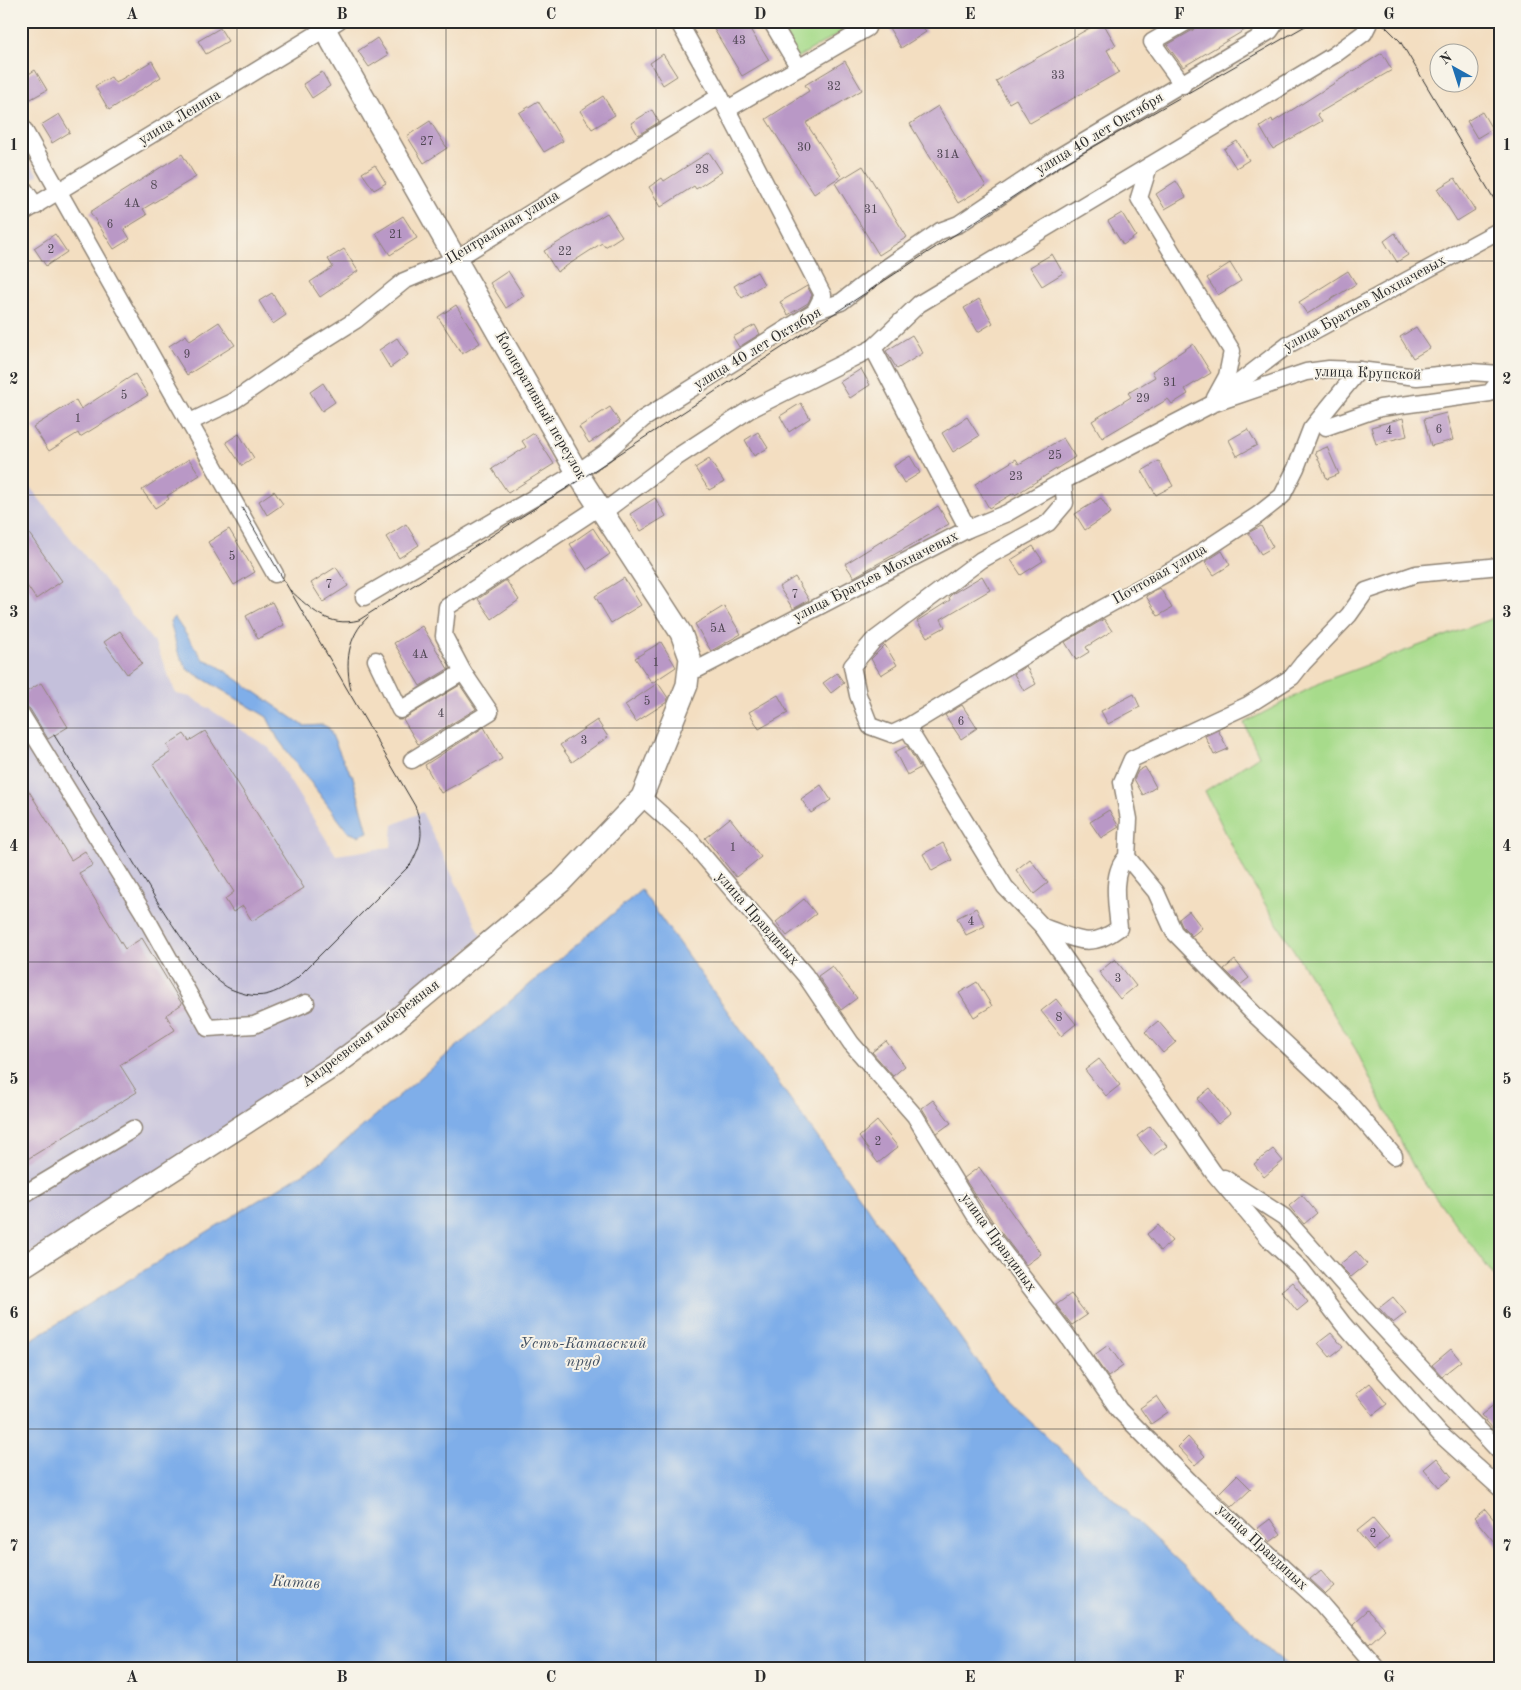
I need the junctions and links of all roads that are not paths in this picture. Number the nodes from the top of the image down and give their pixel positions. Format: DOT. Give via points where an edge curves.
graph roads {
  1 [pos="678,21"];
  2 [pos="771,21"];
  3 [pos="864,21"];
  4 [pos="1188,21"];
  5 [pos="1278,21"];
  6 [pos="1370,21"];
  7 [pos="328,24"];
  8 [pos="799,68"];
  9 [pos="1183,85"];
  10 [pos="724,102"];
  11 [pos="21,126"];
  12 [pos="1149,166"];
  13 [pos="21,185"];
  14 [pos="58,192"];
  15 [pos="36,206"];
  16 [pos="21,214"];
  17 [pos="1500,230"];
  18 [pos="456,259"];
  19 [pos="815,311"];
  20 [pos="873,348"];
  21 [pos="1359,370"];
  22 [pos="1500,374"];
  23 [pos="1500,380"];
  24 [pos="1212,404"];
  25 [pos="190,422"];
  26 [pos="1326,427"];
  27 [pos="578,472"];
  28 [pos="1063,481"];
  29 [pos="602,511"];
  30 [pos="968,529"];
  31 [pos="1500,566"];
  32 [pos="275,574"];
  33 [pos="364,597"];
  34 [pos="376,660"];
  35 [pos="689,669"];
  36 [pos="463,672"];
  37 [pos="21,714"];
  38 [pos="907,727"];
  39 [pos="412,760"];
  40 [pos="642,797"];
  41 [pos="1127,857"];
  42 [pos="1043,927"];
  43 [pos="306,1003"];
  44 [pos="133,1129"];
  45 [pos="1394,1156"];
  46 [pos="1213,1172"];
  47 [pos="21,1196"];
  48 [pos="21,1268"];
  49 [pos="1500,1452"];
  50 [pos="1500,1488"];
  51 [pos="1378,1669"];
  1 -- 10 [label="street"];
  2 -- 8 [label="street"];
  3 -- 8 [label="street, Центральная улица" via="867,28"];
  4 -- 9 [label="street" via="1152,42"];
  5 -- 9 [label="street, улица 40 лет Октября" via="1270,31"];
  6 -- 12 [label="street" via="1364,33 1334,55"];
  7 -- 14 [label="street, улица Ленина"];
  7 -- 18 [label="main road, Кооперативный переулок"];
  8 -- 10 [label="street, Центральная улица"];
  9 -- 19 [label="street, улица 40 лет Октября" via="1057,158 959,224 940,231 840,302"];
  10 -- 18 [label="street, Центральная улица"];
  10 -- 19 [label="street" via="823,295"];
  11 -- 14 [label="street"];
  12 -- 20 [label="street" via="919,304"];
  12 -- 24 [label="street" via="1139,198 1232,350 1227,376"];
  13 -- 15 [label="street"];
  14 -- 15 [label="street, улица Ленина"];
  14 -- 25 [label="street"];
  15 -- 16 [label="street, улица Ленина"];
  17 -- 24 [label="street, улица Братьев Мохначевых" via="1288,345"];
  18 -- 25 [label="street, Центральная улица" via="404,281 356,320 232,402"];
  18 -- 27 [label="main road, Кооперативный переулок"];
  19 -- 27 [label="street, улица 40 лет Октября" via="643,419"];
  20 -- 29 [label="street" via="749,410"];
  20 -- 30 [label="street"];
  21 -- 22 [label="street, улица Крупской" via="1417,377 1471,372"];
  21 -- 24 [label="street, улица Крупской" via="1306,372"];
  21 -- 38 [label="street, Почтовая улица" via="1311,429 1282,496 1258,515 1185,563 1101,609"];
  23 -- 26 [label="street" via="1490,393 1380,408"];
  24 -- 28 [label="street, улица Братьев Мохначевых"];
  25 -- 32 [label="street"];
  27 -- 29 [label="main road, Кооперативный переулок"];
  27 -- 33 [label="street, улица 40 лет Октября"];
  28 -- 30 [label="street, улица Братьев Мохначевых" via="1007,513"];
  28 -- 38 [label="street" via="1065,503 1048,523 981,560 873,641 852,666 870,726 892,734"];
  29 -- 35 [label="main road, Кооперативный переулок" via="681,633 690,658"];
  29 -- 36 [label="street" via="447,607 444,636"];
  30 -- 35 [label="street, улица Братьев Мохначевых" via="698,668"];
  31 -- 41 [label="street" via="1416,574 1366,591 1349,615 1292,677 1248,705 1132,759 1122,782 1129,819"];
  34 -- 36 [label="street" via="400,710"];
  35 -- 40 [label="main road, Кооперативный переулок" via="687,685"];
  36 -- 39 [label="street" via="490,712"];
  37 -- 43 [label="street" via="143,912 208,1028 254,1026"];
  38 -- 42 [label="street" via="1005,887"];
  40 -- 48 [label="main road, Андреевская набережная" via="561,882 395,1021 334,1066"];
  40 -- 51 [label="street, улица Правдиных" via="689,839 805,975 851,1042 915,1116 975,1214 1119,1410 1195,1487 1321,1603"];
  41 -- 42 [label="street" via="1120,863 1116,895 1118,928 1105,939 1086,942"];
  41 -- 45 [label="street" via="1156,892 1174,932 1347,1100"];
  42 -- 46 [label="street"];
  44 -- 47 [label="street"];
  46 -- 49 [label="street" via="1284,1217"];
  46 -- 50 [label="street" via="1272,1242 1301,1269 1343,1324 1440,1434"];
}
